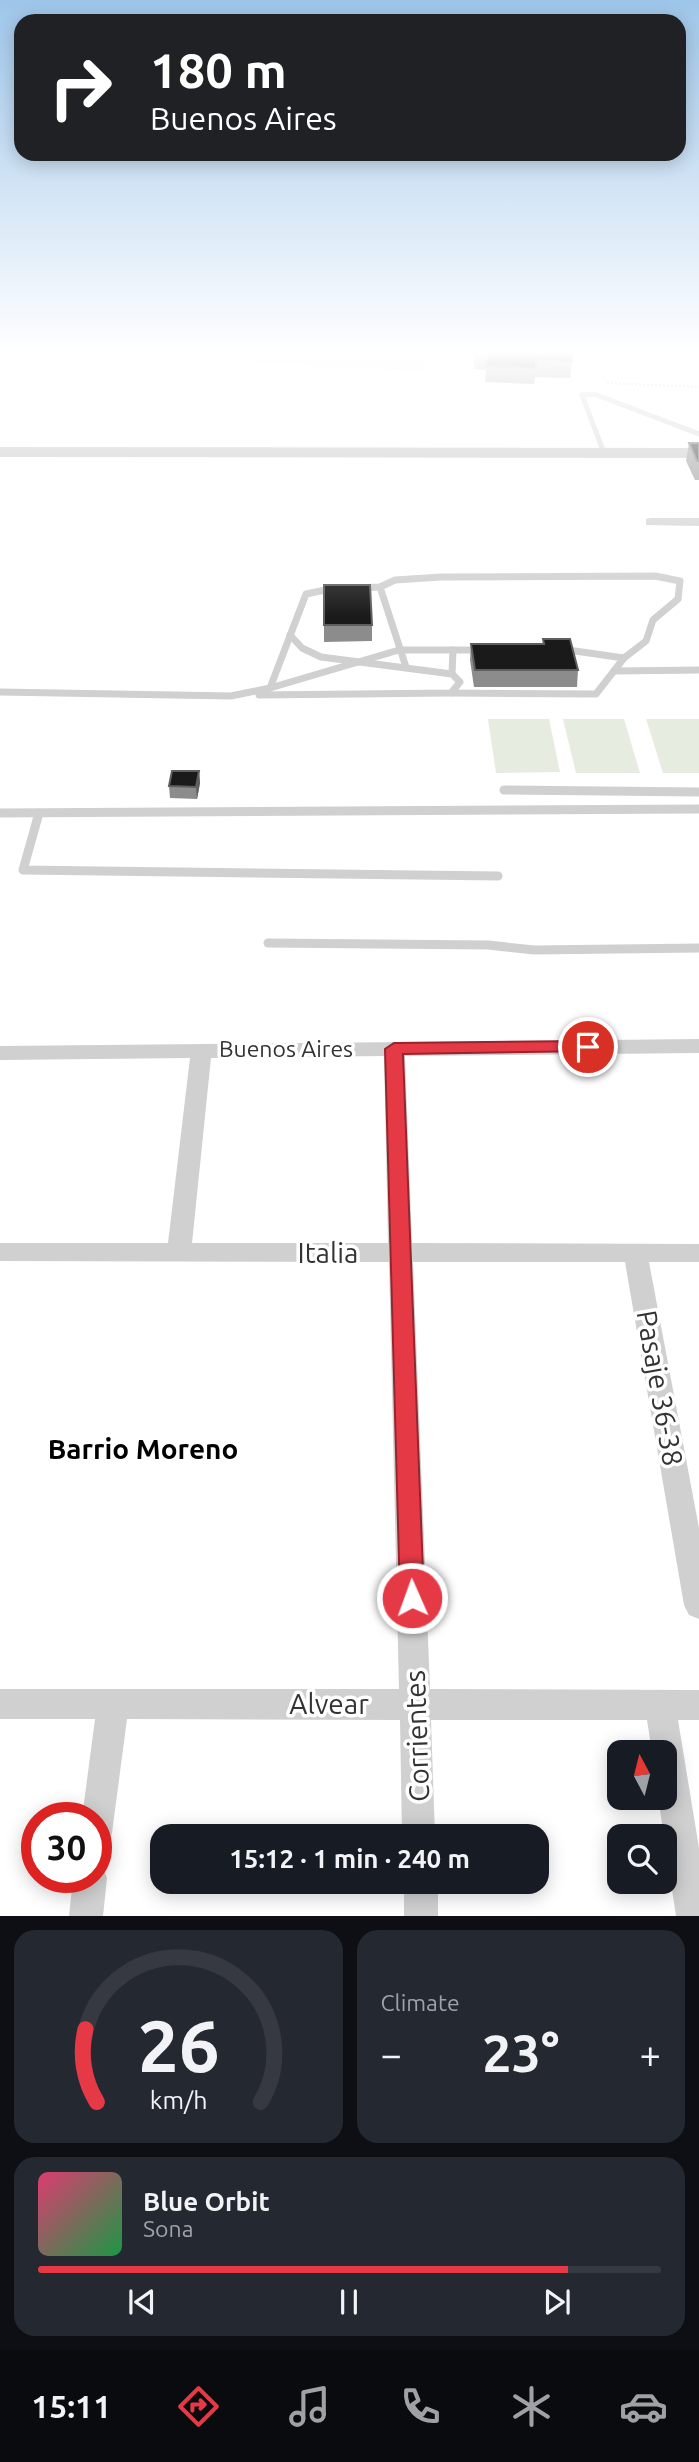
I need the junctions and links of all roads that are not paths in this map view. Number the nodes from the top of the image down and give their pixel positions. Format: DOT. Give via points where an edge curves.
graph roads {
  1 [pos="598,438"];
  2 [pos="0,452"];
  3 [pos="604,453"];
  4 [pos="699,453"];
  5 [pos="650,522"];
  6 [pos="699,522"];
  7 [pos="380,587"];
  8 [pos="341,588"];
  9 [pos="354,588"];
  10 [pos="290,635"];
  11 [pos="554,649"];
  12 [pos="399,650"];
  13 [pos="453,650"];
  14 [pos="491,650"];
  15 [pos="624,657"];
  16 [pos="354,662"];
  17 [pos="406,667"];
  18 [pos="699,670"];
  19 [pos="614,671"];
  20 [pos="452,674"];
  21 [pos="270,688"];
  22 [pos="0,692"];
  23 [pos="451,693"];
  24 [pos="231,696"];
  25 [pos="504,790"];
  26 [pos="699,792"];
  27 [pos="699,809"];
  28 [pos="0,813"];
  29 [pos="39,813"];
  30 [pos="498,876"];
  31 [pos="268,943"];
  32 [pos="699,948"];
  33 [pos="699,1046"];
  34 [pos="394,1049"];
  35 [pos="201,1050"];
  36 [pos="0,1053"];
  37 [pos="0,1252"];
  38 [pos="179,1252"];
  39 [pos="399,1253"];
  40 [pos="635,1253"];
  41 [pos="699,1253"];
  42 [pos="699,1605"];
  43 [pos="0,1704"];
  44 [pos="113,1704"];
  45 [pos="416,1704"];
  46 [pos="660,1704"];
  47 [pos="699,1705"];
  48 [pos="100,1802"];
  49 [pos="419,1824"];
  50 [pos="88,1893"];
  51 [pos="421,1894"];
  52 [pos="86,1916"];
  53 [pos="421,1916"];
  54 [pos="693,1916"];
  1 -- 3 [label="lane"];
  2 -- 3 [label="street"];
  3 -- 4 [label="street"];
  5 -- 6 [label="street"];
  7 -- 9 [label="lane"];
  7 -- 12 [label="lane"];
  7 -- 15 [label="lane" via="395,579 441,577 655,576 680,581 678,599 653,620 646,641"];
  8 -- 10 [label="lane" via="306,594"];
  10 -- 16 [label="lane" via="302,648 321,657"];
  10 -- 21 [label="lane"];
  11 -- 15 [label="lane"];
  12 -- 13 [label="lane"];
  12 -- 16 [label="lane"];
  12 -- 17 [label="lane"];
  13 -- 14 [label="lane"];
  13 -- 20 [label="lane"];
  15 -- 19 [label="lane"];
  16 -- 17 [label="lane"];
  16 -- 21 [label="lane"];
  17 -- 20 [label="lane"];
  18 -- 19 [label="lane"];
  19 -- 23 [label="lane" via="596,694 554,698 524,693"];
  20 -- 23 [label="lane" via="460,682"];
  21 -- 24 [label="lane"];
  22 -- 24 [label="lane"];
  23 -- 24 [label="lane"];
  25 -- 26 [label="lane"];
  27 -- 29 [label="lane"];
  28 -- 29 [label="lane"];
  29 -- 30 [label="lane" via="23,870"];
  31 -- 32 [label="lane" via="488,945 534,950"];
  33 -- 34 [label="street, Buenos Aires"];
  34 -- 35 [label="street, Buenos Aires"];
  34 -- 39 [label="street, Corrientes"];
  35 -- 36 [label="street, Buenos Aires"];
  35 -- 38 [label="street"];
  37 -- 38 [label="street, Italia"];
  38 -- 39 [label="street, Italia"];
  39 -- 40 [label="street, Italia"];
  39 -- 45 [label="street, Corrientes"];
  40 -- 41 [label="street, Italia"];
  40 -- 42 [label="street, Pasaje 36-38"];
  43 -- 44 [label="street, Alvear"];
  44 -- 45 [label="street, Alvear"];
  44 -- 48 [label="street"];
  45 -- 46 [label="street, Alvear"];
  45 -- 49 [label="street, Corrientes"];
  46 -- 47 [label="street, Alvear"];
  46 -- 54 [label="street"];
  50 -- 52 [label="street"];
  51 -- 53 [label="street"];
}
